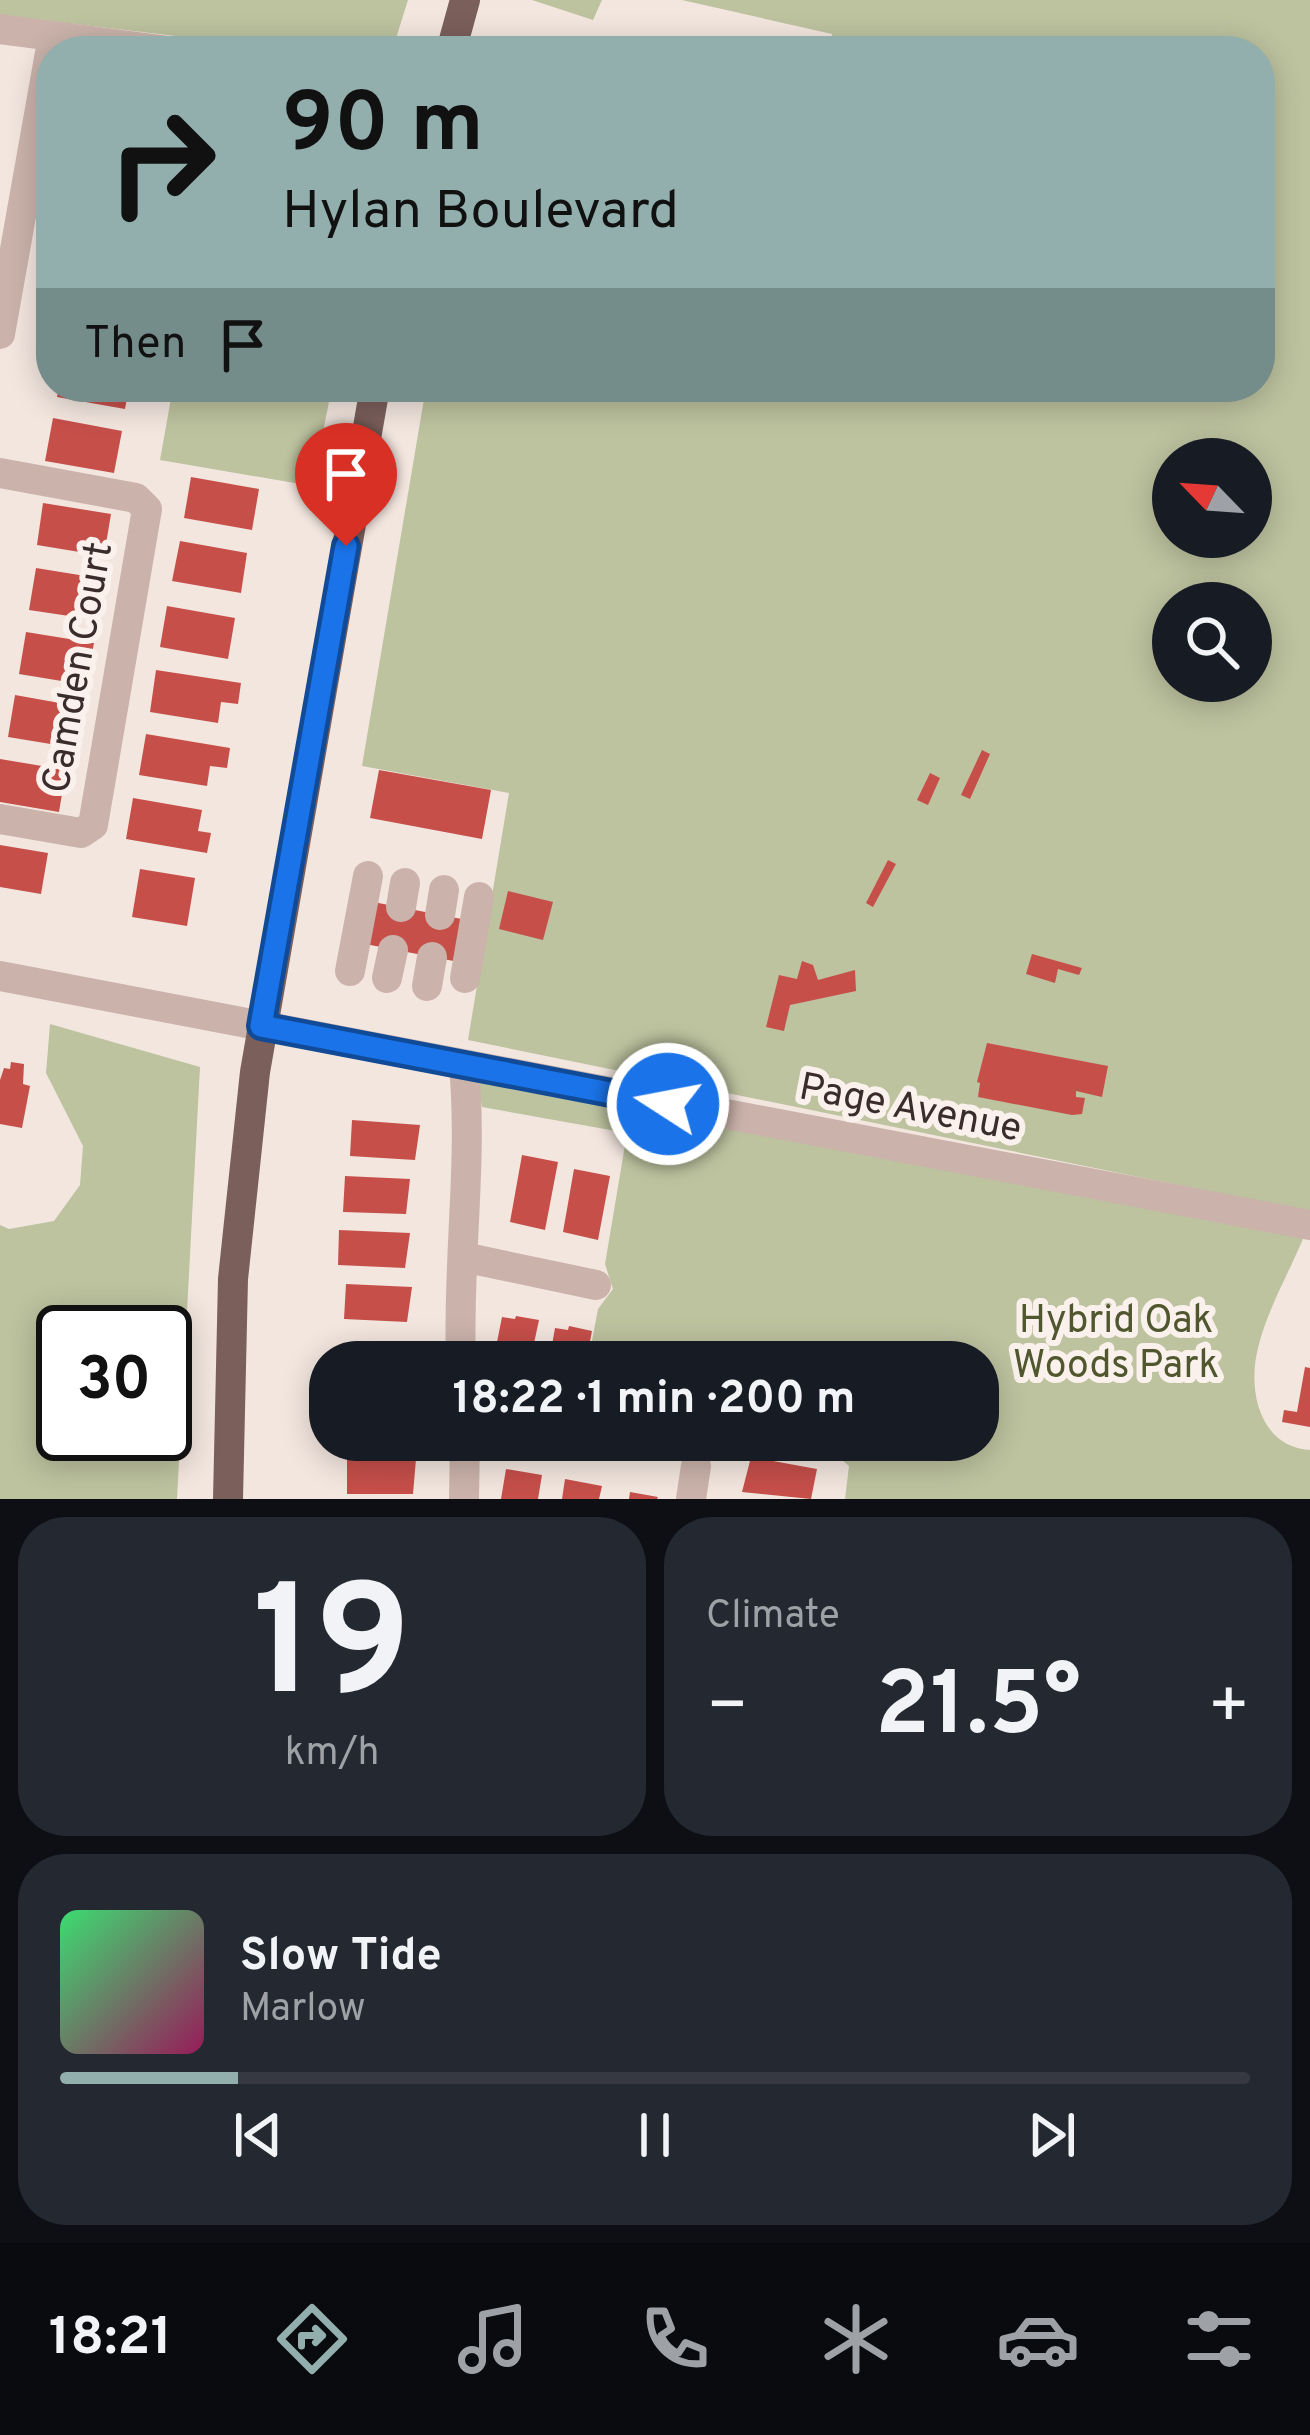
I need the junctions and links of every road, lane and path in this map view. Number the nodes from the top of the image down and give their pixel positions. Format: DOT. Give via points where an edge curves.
graph roads {
  1 [pos="465,0"];
  2 [pos="0,29"];
  3 [pos="52,36"];
  4 [pos="455,36"];
  5 [pos="36,128"];
  6 [pos="0,334"];
  7 [pos="372,402"];
  8 [pos="0,472"];
  9 [pos="0,819"];
  10 [pos="368,876"];
  11 [pos="479,897"];
  12 [pos="350,971"];
  13 [pos="0,976"];
  14 [pos="466,978"];
  15 [pos="261,1026"];
  16 [pos="464,1066"];
  17 [pos="1310,1225"];
  18 [pos="463,1257"];
  19 [pos="596,1285"];
  20 [pos="461,1341"];
  21 [pos="465,1461"];
  22 [pos="697,1466"];
  23 [pos="228,1499"];
  24 [pos="464,1499"];
  25 [pos="692,1499"];
  1 -- 4 [label="main road"];
  2 -- 3 [label="street"];
  5 -- 6 [label="street"];
  7 -- 15 [label="main road"];
  8 -- 9 [label="street, Camden Court" via="136,498 147,509 93,825 81,833"];
  10 -- 12 [label="street"];
  11 -- 14 [label="street"];
  13 -- 15 [label="street, Page Avenue"];
  15 -- 16 [label="street, Page Avenue"];
  15 -- 23 [label="main road" via="232,1279"];
  16 -- 17 [label="street, Page Avenue"];
  16 -- 18 [label="street" via="470,1138"];
  18 -- 19 [label="street"];
  18 -- 20 [label="street"];
  21 -- 24 [label="street"];
  22 -- 25 [label="street"];
}
